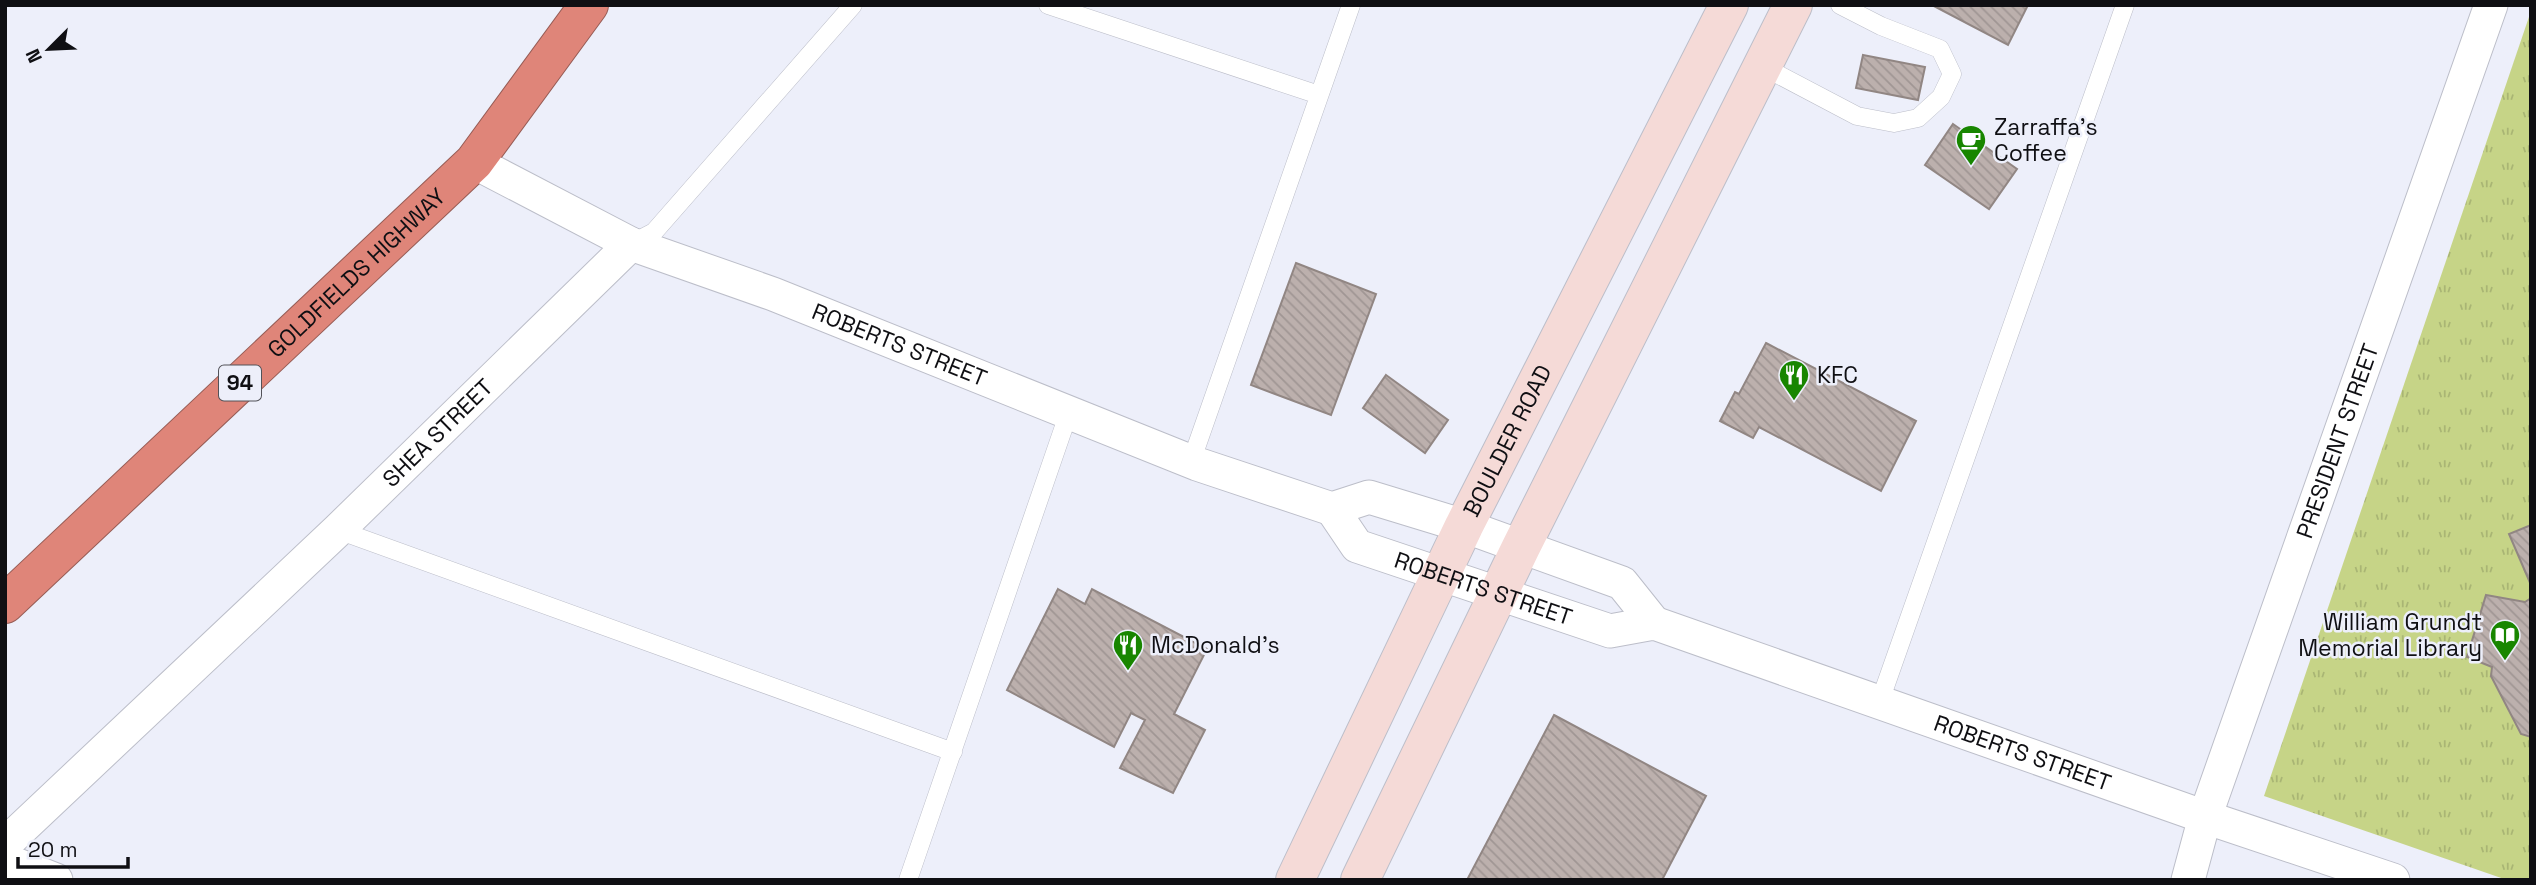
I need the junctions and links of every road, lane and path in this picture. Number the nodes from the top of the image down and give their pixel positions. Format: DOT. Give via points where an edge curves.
graph roads {
  1 [pos="589,5"];
  2 [pos="853,5"];
  3 [pos="1048,5"];
  4 [pos="1351,5"];
  5 [pos="1729,5"];
  6 [pos="1793,5"];
  7 [pos="1840,5"];
  8 [pos="2125,5"];
  9 [pos="2491,5"];
  10 [pos="1762,66"];
  11 [pos="1320,95"];
  12 [pos="474,162"];
  13 [pos="631,244"];
  14 [pos="1069,412"];
  15 [pos="1191,462"];
  16 [pos="1332,509"];
  17 [pos="1464,526"];
  18 [pos="338,530"];
  19 [pos="1521,547"];
  20 [pos="1441,576"];
  21 [pos="1498,595"];
  22 [pos="5,604"];
  23 [pos="1654,623"];
  24 [pos="1880,701"];
  25 [pos="953,752"];
  26 [pos="2205,817"];
  27 [pos="5,844"];
  28 [pos="5,860"];
  29 [pos="56,880"];
  30 [pos="908,880"];
  31 [pos="1295,880"];
  32 [pos="1360,880"];
  33 [pos="2188,880"];
  34 [pos="2393,880"];
  1 -- 12 [label="highway, GOLDFIELDS HIGHWAY / 94"];
  2 -- 13 [label="lane, SHEA STREET" via="654,232"];
  3 -- 11 [label="lane"];
  4 -- 11 [label="lane"];
  5 -- 17 [label="main road, BOULDER ROAD"];
  6 -- 10 [label="main road"];
  7 -- 10 [label="lane" via="1940,49 1952,74 1941,97 1918,118 1894,123 1857,116"];
  8 -- 24 [label="lane"];
  9 -- 26 [label="street, PRESIDENT STREET"];
  10 -- 19 [label="main road"];
  11 -- 15 [label="lane"];
  12 -- 13 [label="street, ROBERTS STREET"];
  12 -- 22 [label="highway, GOLDFIELDS HIGHWAY / 94"];
  13 -- 14 [label="street, ROBERTS STREET" via="773,294"];
  13 -- 18 [label="street, SHEA STREET"];
  14 -- 15 [label="street, ROBERTS STREET"];
  14 -- 25 [label="lane"];
  15 -- 16 [label="street, ROBERTS STREET"];
  16 -- 17 [label="street" via="1369,497"];
  16 -- 20 [label="street, ROBERTS STREET" via="1357,547"];
  17 -- 19 [label="street"];
  17 -- 20 [label="main road, BOULDER ROAD"];
  18 -- 25 [label="lane"];
  18 -- 27 [label="street, SHEA STREET"];
  19 -- 21 [label="main road"];
  19 -- 23 [label="street" via="1622,583"];
  20 -- 21 [label="street, ROBERTS STREET"];
  20 -- 31 [label="main road, BOULDER ROAD"];
  21 -- 23 [label="street, ROBERTS STREET" via="1610,631"];
  21 -- 32 [label="main road"];
  23 -- 24 [label="street, ROBERTS STREET"];
  24 -- 26 [label="street, ROBERTS STREET"];
  25 -- 30 [label="lane"];
  26 -- 33 [label="street, PRESIDENT STREET"];
  26 -- 34 [label="street, ROBERTS STREET"];
  28 -- 29 [label="street"];
}
